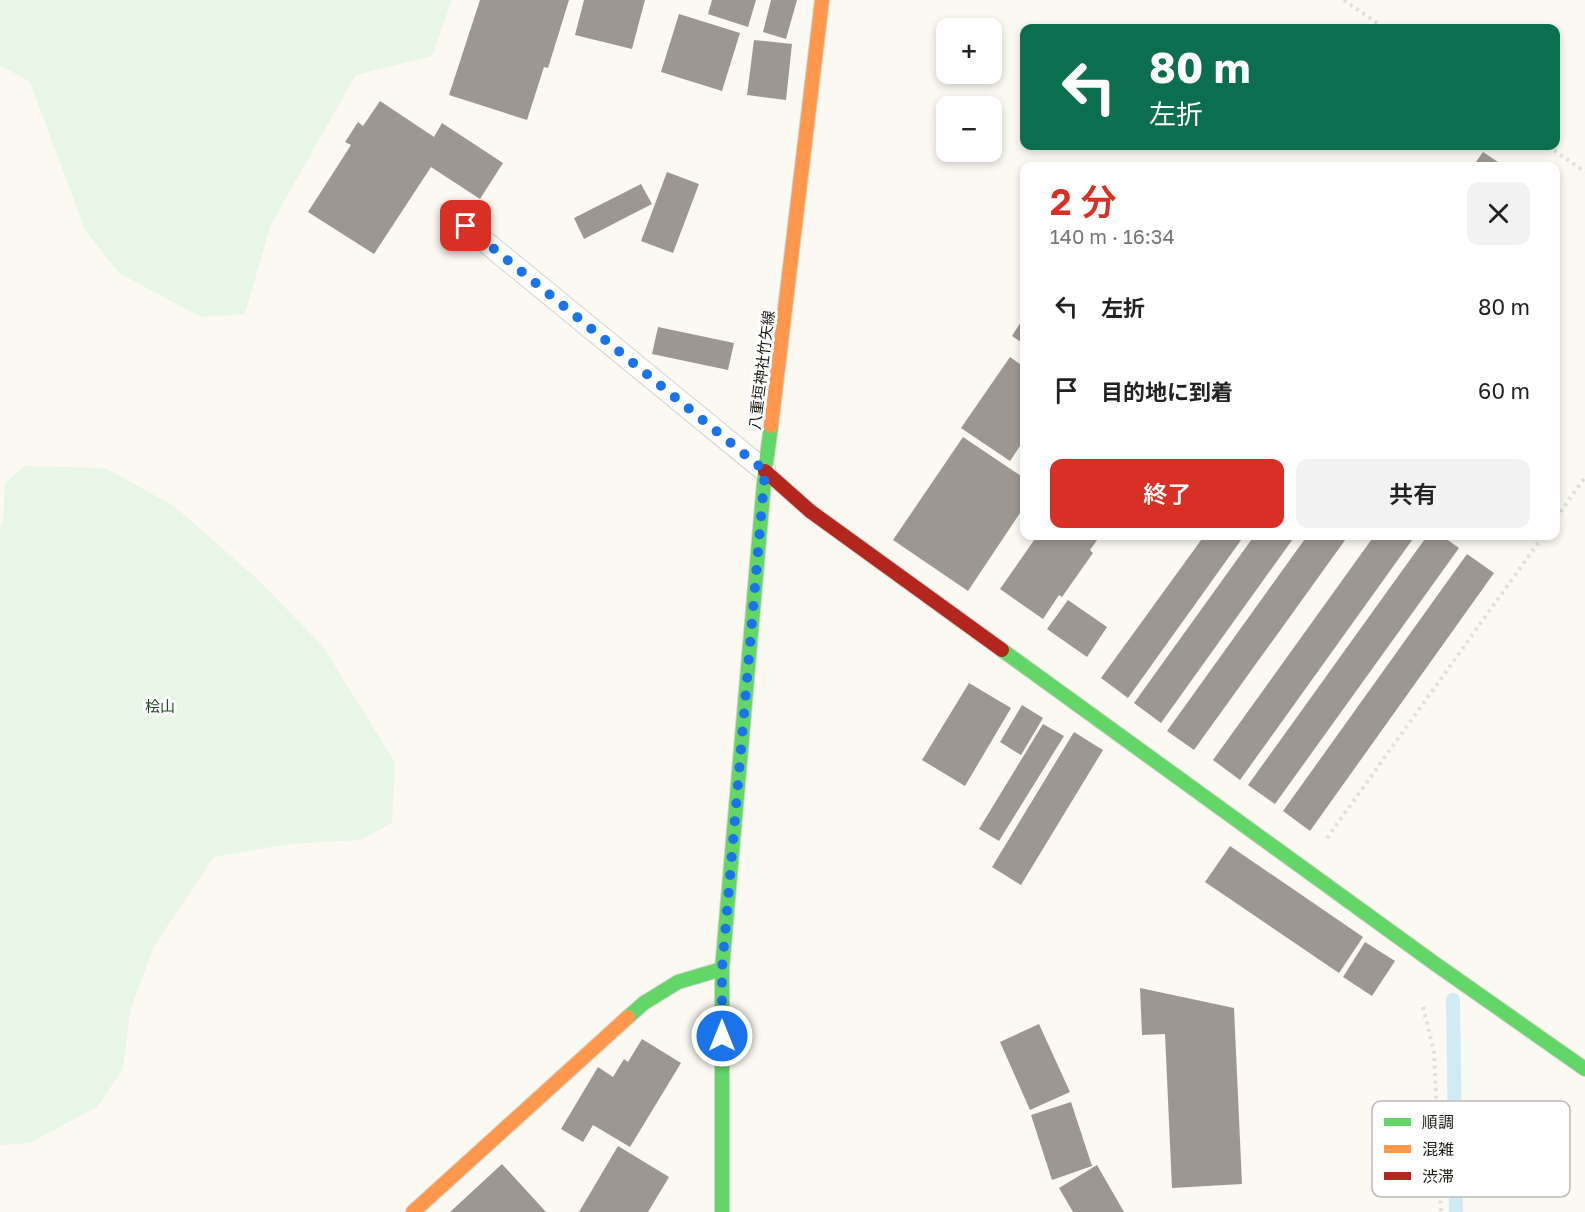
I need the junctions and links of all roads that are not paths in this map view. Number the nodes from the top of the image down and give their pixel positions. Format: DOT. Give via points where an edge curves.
graph roads {
  1 [pos="822,0"];
  2 [pos="466,226"];
  3 [pos="765,471"];
  4 [pos="722,969"];
  5 [pos="1585,1069"];
  6 [pos="413,1212"];
  7 [pos="722,1212"];
  1 -- 3 [label="street, 八重垣神社竹矢線"];
  2 -- 3 [label="lane"];
  3 -- 4 [label="street, 八重垣神社竹矢線"];
  3 -- 5 [label="street" via="810,511"];
  4 -- 6 [label="street" via="678,981 644,1003"];
  4 -- 7 [label="street, 八重垣神社竹矢線"];
}
